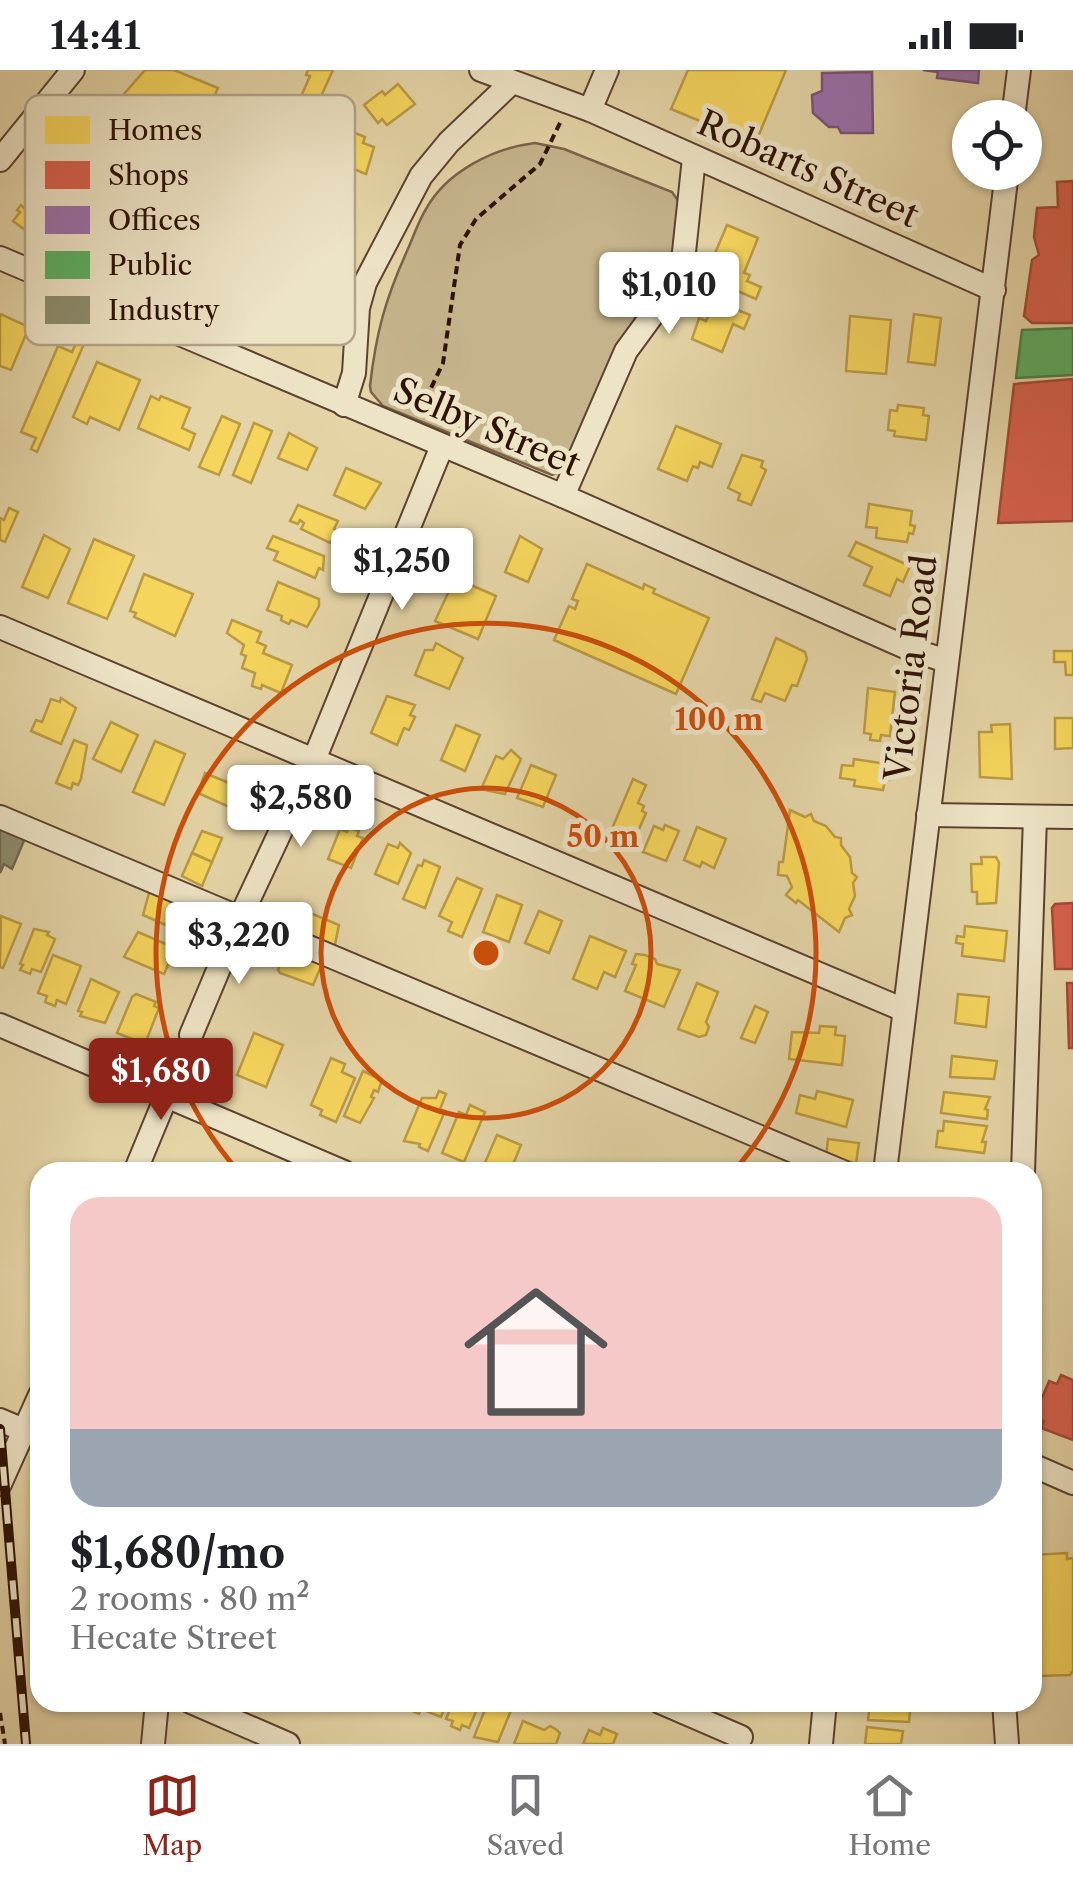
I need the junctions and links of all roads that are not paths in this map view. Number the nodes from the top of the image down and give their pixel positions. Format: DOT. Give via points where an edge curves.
graph roads {
  1 [pos="73,70"];
  2 [pos="481,70"];
  3 [pos="607,70"];
  4 [pos="1019,70"];
  5 [pos="511,82"];
  6 [pos="53,95"];
  7 [pos="1016,100"];
  8 [pos="590,110"];
  9 [pos="25,129"];
  10 [pos="694,158"];
  11 [pos="0,160"];
  12 [pos="1005,190"];
  13 [pos="0,258"];
  14 [pos="25,269"];
  15 [pos="994,290"];
  16 [pos="204,345"];
  17 [pos="344,405"];
  18 [pos="442,446"];
  19 [pos="563,496"];
  20 [pos="0,627"];
  21 [pos="948,661"];
  22 [pos="314,760"];
  23 [pos="928,815"];
  24 [pos="1035,816"];
  25 [pos="0,817"];
  26 [pos="1073,817"];
  27 [pos="240,918"];
  28 [pos="904,1010"];
  29 [pos="0,1025"];
  30 [pos="190,1035"];
  31 [pos="166,1096"];
  32 [pos="138,1162"];
  33 [pos="321,1162"];
  34 [pos="818,1162"];
  35 [pos="886,1162"];
  36 [pos="1023,1162"];
  37 [pos="0,1420"];
  38 [pos="30,1432"];
  39 [pos="30,1436"];
  40 [pos="1042,1469"];
  41 [pos="1073,1483"];
  42 [pos="0,1484"];
  43 [pos="156,1712"];
  44 [pos="214,1712"];
  45 [pos="683,1712"];
  46 [pos="825,1712"];
  47 [pos="1005,1712"];
  48 [pos="742,1737"];
  49 [pos="153,1744"];
  50 [pos="288,1744"];
  51 [pos="821,1744"];
  52 [pos="1008,1744"];
  1 -- 6 [label="street"];
  2 -- 5 [label="street, Robarts Street"];
  3 -- 8 [label="street"];
  4 -- 7 [label="street"];
  5 -- 8 [label="street, Robarts Street"];
  5 -- 17 [label="street" via="421,176 364,283"];
  8 -- 10 [label="street, Robarts Street"];
  9 -- 11 [label="street"];
  10 -- 15 [label="street, Robarts Street"];
  10 -- 19 [label="street" via="678,280 626,351"];
  12 -- 15 [label="street, Victoria Road"];
  13 -- 14 [label="street, Selby Street"];
  15 -- 21 [label="street, Victoria Road"];
  16 -- 17 [label="street, Selby Street"];
  17 -- 18 [label="street, Selby Street"];
  18 -- 19 [label="street, Selby Street"];
  18 -- 22 [label="street"];
  19 -- 21 [label="street, Selby Street"];
  20 -- 22 [label="street"];
  21 -- 23 [label="street, Victoria Road"];
  22 -- 27 [label="street"];
  22 -- 28 [label="street"];
  23 -- 24 [label="street"];
  23 -- 28 [label="street, Victoria Road"];
  24 -- 26 [label="street"];
  24 -- 36 [label="street"];
  25 -- 27 [label="street"];
  27 -- 30 [label="street"];
  27 -- 34 [label="street"];
  28 -- 35 [label="street, Victoria Road"];
  29 -- 31 [label="street"];
  31 -- 32 [label="street"];
  31 -- 33 [label="street"];
  37 -- 38 [label="street"];
  39 -- 42 [label="street"];
  40 -- 41 [label="street"];
  43 -- 49 [label="street"];
  44 -- 50 [label="street"];
  45 -- 48 [label="street"];
  46 -- 51 [label="street"];
  47 -- 52 [label="street"];
}
